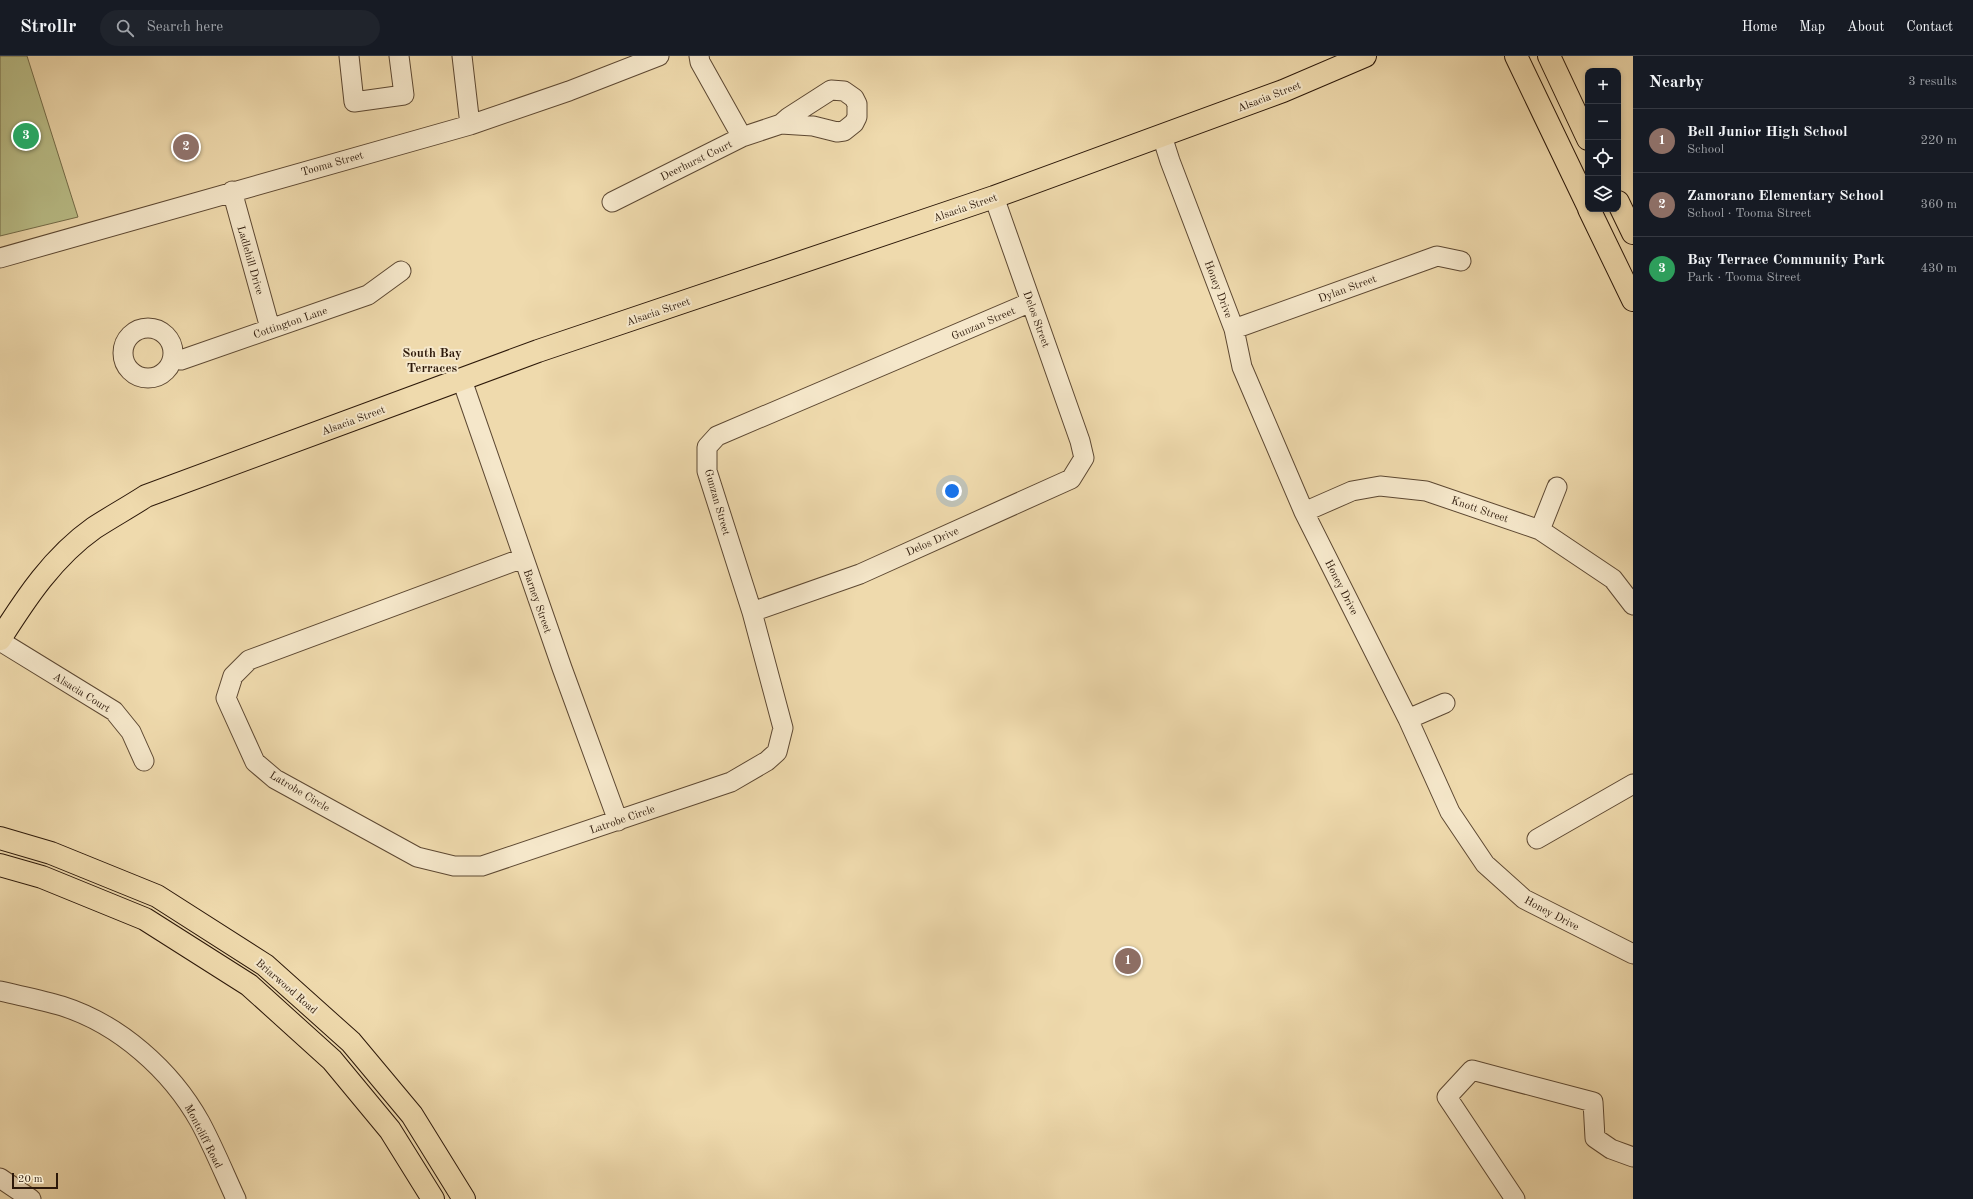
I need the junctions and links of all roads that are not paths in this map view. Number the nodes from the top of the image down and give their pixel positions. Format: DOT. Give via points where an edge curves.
graph roads {
  1 [pos="349,56"];
  2 [pos="399,56"];
  3 [pos="462,56"];
  4 [pos="659,56"];
  5 [pos="699,56"];
  6 [pos="1365,56"];
  7 [pos="1516,56"];
  8 [pos="1549,56"];
  9 [pos="781,124"];
  10 [pos="470,125"];
  11 [pos="1585,133"];
  12 [pos="1162,136"];
  13 [pos="742,137"];
  14 [pos="232,191"];
  15 [pos="994,197"];
  16 [pos="1585,200"];
  17 [pos="612,202"];
  18 [pos="1621,208"];
  19 [pos="1591,212"];
  20 [pos="1633,233"];
  21 [pos="0,258"];
  22 [pos="1461,261"];
  23 [pos="401,271"];
  24 [pos="1633,300"];
  25 [pos="1031,302"];
  26 [pos="270,328"];
  27 [pos="1234,329"];
  28 [pos="173,358"];
  29 [pos="462,380"];
  30 [pos="1080,441"];
  31 [pos="1557,487"];
  32 [pos="1304,512"];
  33 [pos="1540,530"];
  34 [pos="523,558"];
  35 [pos="1633,605"];
  36 [pos="752,612"];
  37 [pos="0,640"];
  38 [pos="1445,703"];
  39 [pos="1408,719"];
  40 [pos="144,761"];
  41 [pos="731,782"];
  42 [pos="1633,784"];
  43 [pos="618,821"];
  44 [pos="0,838"];
  45 [pos="1537,839"];
  46 [pos="0,865"];
  47 [pos="1633,954"];
  48 [pos="0,991"];
  49 [pos="1633,1157"];
  50 [pos="0,1178"];
  51 [pos="31,1199"];
  52 [pos="236,1199"];
  53 [pos="433,1199"];
  54 [pos="464,1199"];
  55 [pos="1515,1199"];
  1 -- 2 [label="street" via="354,102 404,95"];
  3 -- 10 [label="street"];
  4 -- 10 [label="street, Tooma Street"];
  5 -- 13 [label="street"];
  6 -- 12 [label="main road, Alsacia Street" via="1319,77"];
  7 -- 16 [label="main road"];
  8 -- 11 [label="main road"];
  9 -- 13 [label="street, Deerhurst Court"];
  10 -- 14 [label="street, Tooma Street"];
  12 -- 15 [label="main road, Alsacia Street"];
  12 -- 27 [label="street, Honey Drive"];
  13 -- 17 [label="street, Deerhurst Court"];
  14 -- 21 [label="street, Tooma Street"];
  14 -- 26 [label="street, Ladlehill Drive"];
  15 -- 25 [label="street, Delos Street"];
  15 -- 29 [label="main road, Alsacia Street" via="538,351"];
  18 -- 20 [label="main road"];
  19 -- 24 [label="main road"];
  22 -- 27 [label="street, Dylan Street" via="1437,256"];
  23 -- 26 [label="street, Cottington Lane" via="368,295"];
  25 -- 30 [label="street, Delos Street"];
  25 -- 36 [label="street, Gunzan Street" via="717,436 707,447 707,471"];
  26 -- 28 [label="street, Cottington Lane" via="181,360"];
  27 -- 32 [label="street, Honey Drive" via="1242,367"];
  29 -- 34 [label="street, Barney Street"];
  29 -- 37 [label="main road, Alsacia Street" via="146,496 94,529 59,558 27,595"];
  30 -- 36 [label="street, Delos Drive" via="1084,458 1071,479 860,574"];
  31 -- 33 [label="street"];
  32 -- 33 [label="street, Knott Street" via="1352,491 1380,486 1426,490"];
  32 -- 39 [label="street, Honey Drive"];
  33 -- 35 [label="street, Knott Street" via="1613,579"];
  34 -- 43 [label="street, Barney Street"];
  34 -- 43 [label="street, Latrobe Circle" via="249,660 233,676 226,698 255,762 270,775 417,857 454,866 482,866"];
  36 -- 41 [label="street, Gunzan Street" via="783,728 778,752"];
  37 -- 40 [label="street, Alsacia Court" via="114,711 131,732"];
  38 -- 39 [label="street"];
  39 -- 47 [label="street, Honey Drive" via="1450,812 1485,864 1524,899"];
  41 -- 43 [label="street, Latrobe Circle"];
  42 -- 45 [label="street"];
  44 -- 54 [label="main road, Briarwood Road" via="51,853 157,896 265,965 351,1042 412,1114"];
  46 -- 53 [label="main road" via="42,878 146,919 249,985 332,1060 390,1130"];
  48 -- 52 [label="street, Montcliff Road" via="62,1006 85,1016 145,1055 188,1103 200,1122"];
  49 -- 55 [label="street" via="1611,1149 1595,1138 1593,1102 1472,1070 1447,1097"];
  50 -- 51 [label="street"];
}
